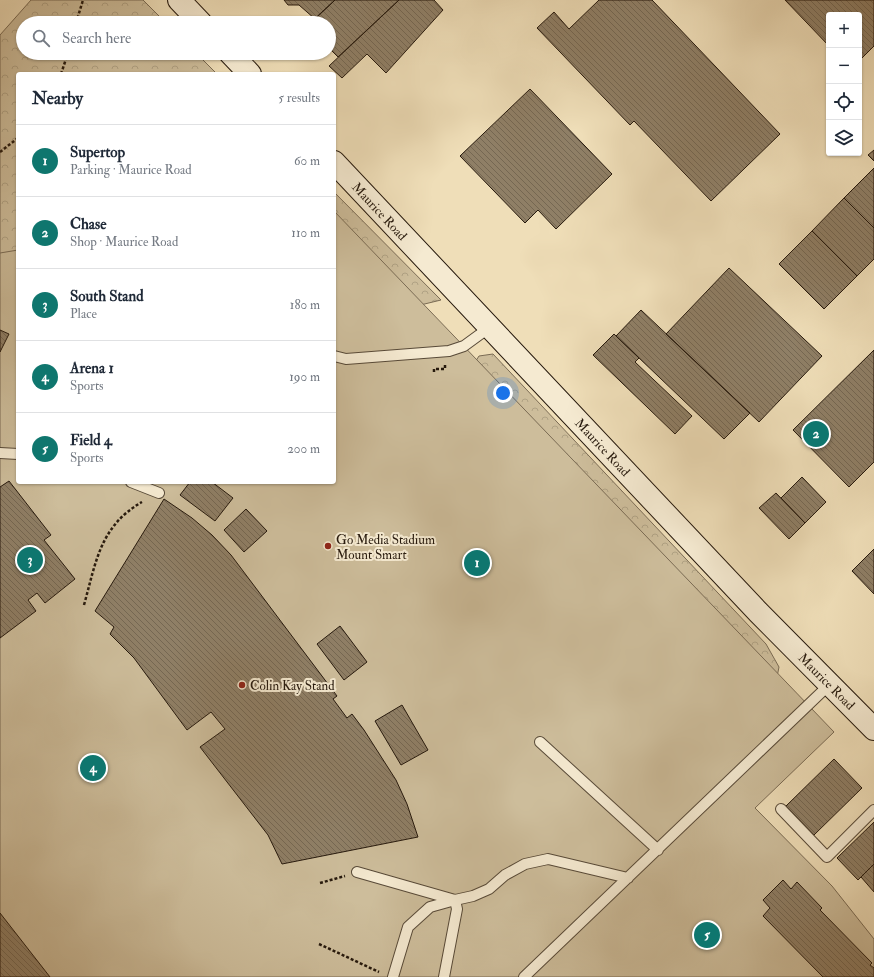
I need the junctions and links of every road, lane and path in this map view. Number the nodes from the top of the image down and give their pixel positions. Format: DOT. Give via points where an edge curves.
graph roads {
  1 [pos="83,0"];
  2 [pos="179,0"];
  3 [pos="78,16"];
  4 [pos="194,16"];
  5 [pos="66,60"];
  6 [pos="237,60"];
  7 [pos="62,72"];
  8 [pos="248,72"];
  9 [pos="16,140"];
  10 [pos="0,152"];
  11 [pos="336,164"];
  12 [pos="490,327"];
  13 [pos="336,356"];
  14 [pos="446,369"];
  15 [pos="434,372"];
  16 [pos="0,453"];
  17 [pos="16,454"];
  18 [pos="135,484"];
  19 [pos="158,493"];
  20 [pos="84,605"];
  21 [pos="830,684"];
  22 [pos="874,729"];
  23 [pos="540,742"];
  24 [pos="781,809"];
  25 [pos="874,810"];
  26 [pos="658,850"];
  27 [pos="357,872"];
  28 [pos="628,878"];
  29 [pos="320,883"];
  30 [pos="454,900"];
  31 [pos="319,944"];
  32 [pos="388,975"];
  33 [pos="444,977"];
  34 [pos="524,977"];
  1 -- 3 [label="path"];
  2 -- 4 [label="street"];
  5 -- 7 [label="path"];
  6 -- 8 [label="street"];
  9 -- 10 [label="path"];
  11 -- 12 [label="street, Maurice Road"];
  12 -- 13 [label="lane" via="464,346 446,352 346,359"];
  12 -- 21 [label="street, Maurice Road" via="758,612"];
  14 -- 15 [label="path" via="434,369"];
  16 -- 17 [label="lane"];
  18 -- 19 [label="lane"];
  19 -- 20 [label="path" via="128,510 113,524 99,550"];
  21 -- 22 [label="street, Maurice Road"];
  21 -- 26 [label="lane"];
  23 -- 26 [label="lane"];
  24 -- 25 [label="lane" via="827,857"];
  26 -- 28 [label="lane"];
  27 -- 29 [label="path"];
  27 -- 30 [label="lane"];
  28 -- 30 [label="lane" via="548,859 525,864 505,875 489,889"];
  28 -- 34 [label="lane"];
  30 -- 32 [label="lane" via="430,907 408,927"];
  30 -- 33 [label="lane" via="457,909"];
  31 -- 32 [label="path"];
}
